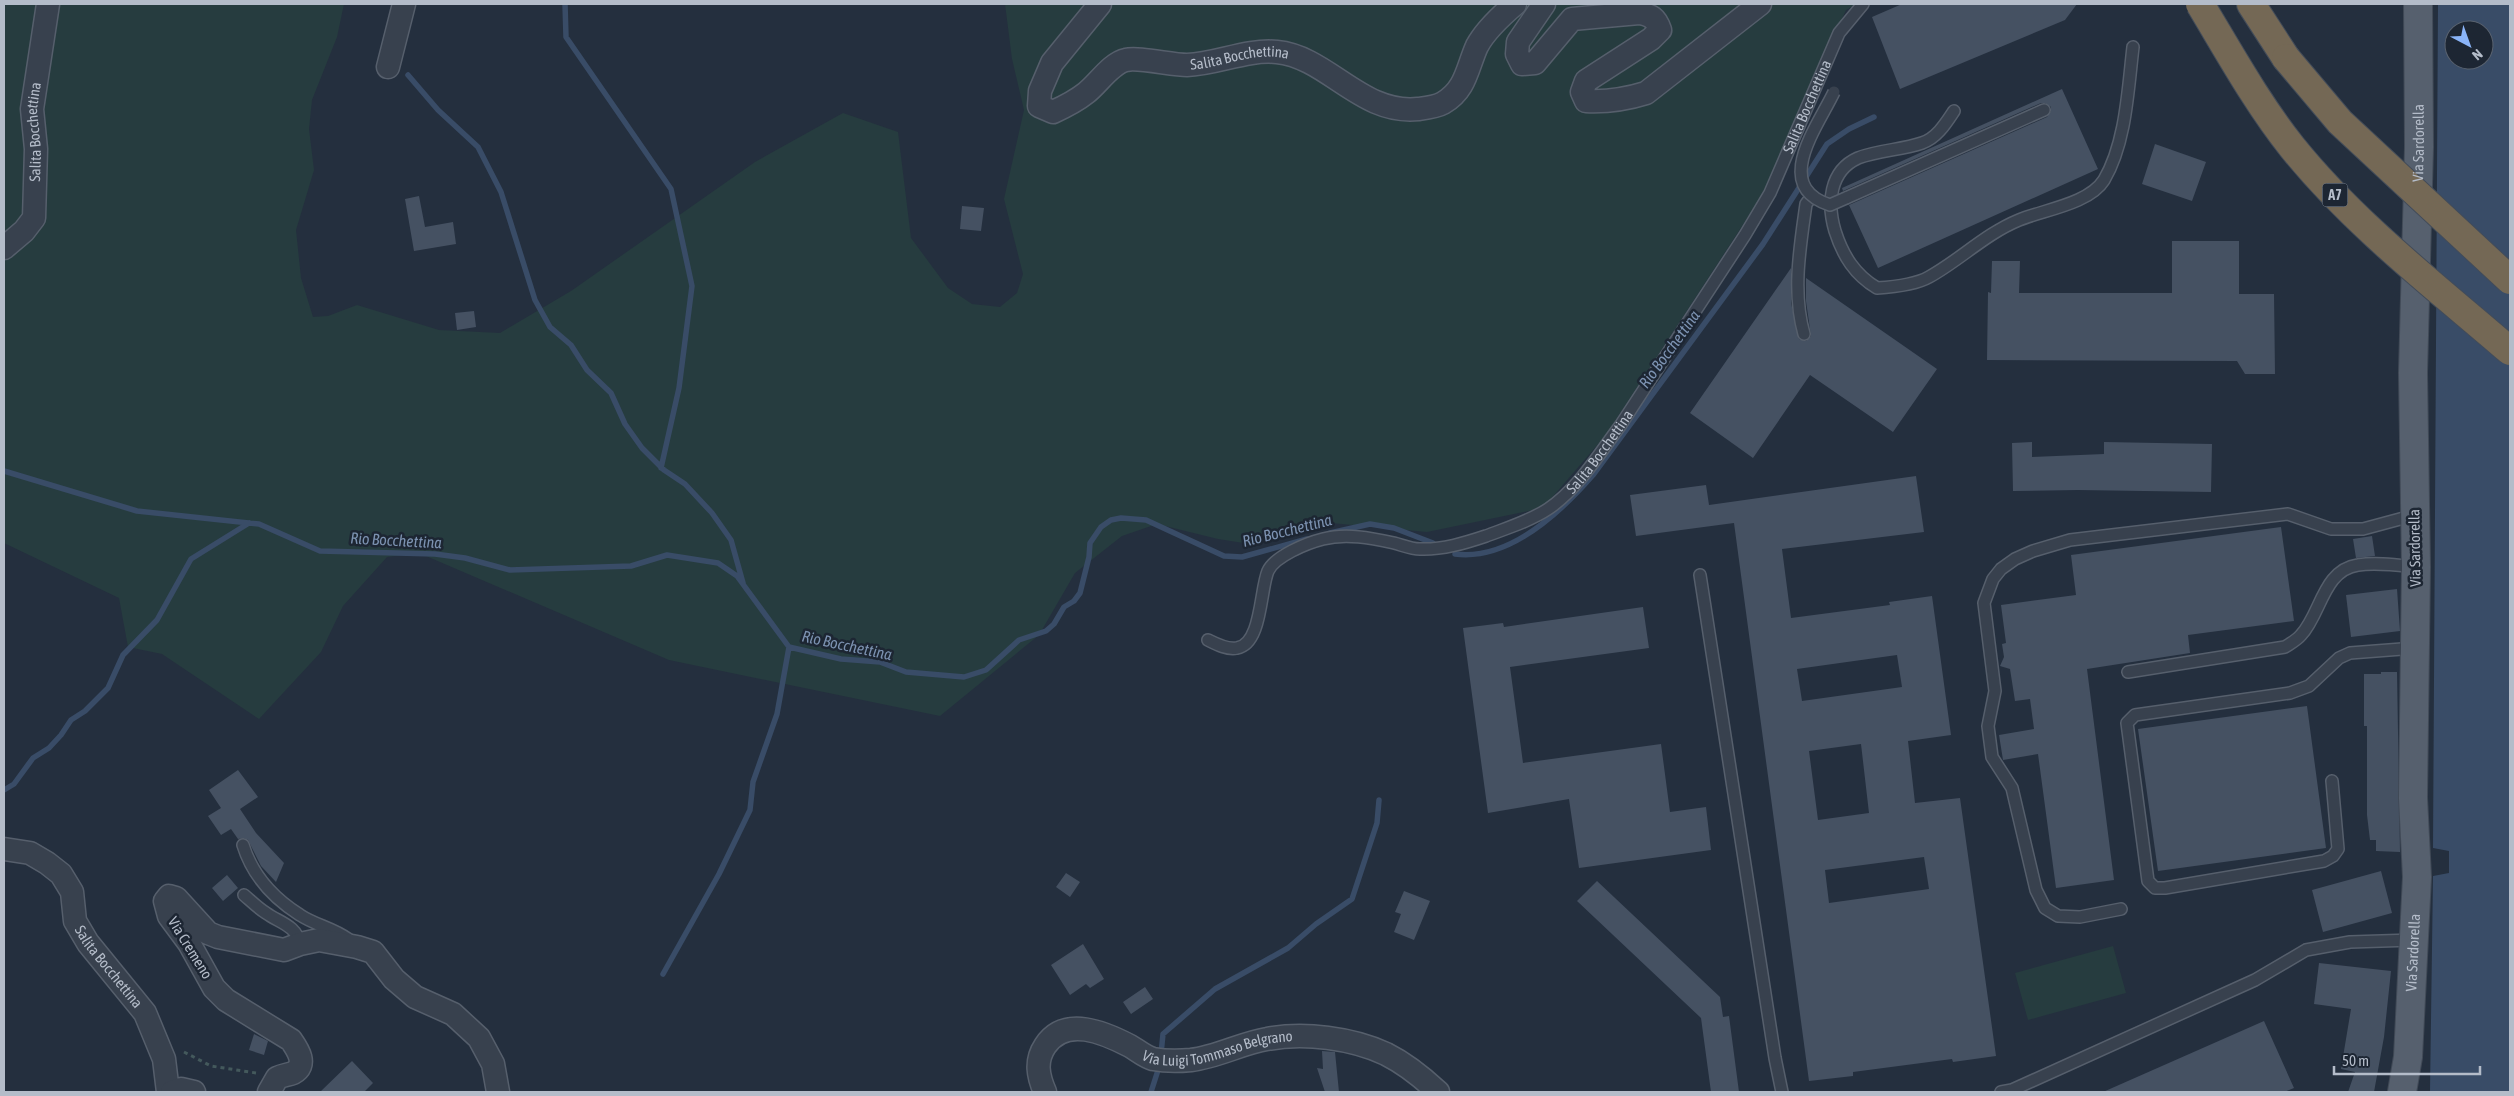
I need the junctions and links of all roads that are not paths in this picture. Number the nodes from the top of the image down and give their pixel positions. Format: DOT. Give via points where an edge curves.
graph roads {
  1 [pos="48,4"];
  2 [pos="404,4"];
  3 [pos="1100,4"];
  4 [pos="1515,4"];
  5 [pos="1544,4"];
  6 [pos="1760,4"];
  7 [pos="1863,4"];
  8 [pos="2200,4"];
  9 [pos="2250,4"];
  10 [pos="2418,4"];
  11 [pos="2133,47"];
  12 [pos="388,67"];
  13 [pos="1834,92"];
  14 [pos="2044,110"];
  15 [pos="1954,111"];
  16 [pos="1812,196"];
  17 [pos="4,248"];
  18 [pos="2510,280"];
  19 [pos="1804,334"];
  20 [pos="2510,352"];
  21 [pos="2415,515"];
  22 [pos="2416,567"];
  23 [pos="1700,574"];
  24 [pos="1208,640"];
  25 [pos="2415,648"];
  26 [pos="2128,672"];
  27 [pos="2332,780"];
  28 [pos="243,845"];
  29 [pos="4,849"];
  30 [pos="244,896"];
  31 [pos="2121,909"];
  32 [pos="2414,940"];
  33 [pos="300,944"];
  34 [pos="357,946"];
  35 [pos="168,1092"];
  36 [pos="172,1092"];
  37 [pos="194,1092"];
  38 [pos="269,1092"];
  39 [pos="498,1092"];
  40 [pos="1045,1092"];
  41 [pos="1438,1092"];
  42 [pos="1782,1092"];
  43 [pos="2001,1092"];
  44 [pos="2402,1092"];
  1 -- 17 [label="street, Salita Bocchettina" via="32,110 36,149 34,218"];
  2 -- 12 [label="street"];
  3 -- 4 [label="street, Salita Bocchettina" via="1052,63 1040,91 1039,106 1053,112 1065,106 1126,60 1188,65 1277,52 1302,58 1374,102 1404,111 1426,108 1442,104 1459,91 1478,45"];
  5 -- 6 [label="street" via="1518,42 1517,54 1522,64 1535,63 1572,19 1639,13 1649,14 1657,20 1660,30 1652,39 1586,81 1582,92 1586,101 1599,102 1646,93"];
  7 -- 24 [label="lane, Salita Bocchettina" via="1839,33 1770,194 1620,426 1562,498 1520,523 1438,549 1418,549 1358,537 1333,537 1312,542 1288,553 1268,570 1259,617 1243,646 1235,649"];
  8 -- 20 [label="highway, A7, bridge" via="2243,76 2292,147 2335,195"];
  9 -- 18 [label="highway, bridge" via="2322,104"];
  10 -- 21 [label="main road, Via Sardorella" via="2419,147 2413,373"];
  11 -- 15 [label="lane" via="2126,113 2103,182 2070,203 2018,220 1965,251 1928,278 1877,288 1862,280 1839,243 1832,220 1831,201 1837,176 1858,159 1924,142 1942,130"];
  13 -- 16 [label="lane, bridge" via="1801,160 1800,170"];
  14 -- 16 [label="lane, bridge" via="1830,205"];
  16 -- 19 [label="lane" via="1806,204 1797,302"];
  21 -- 22 [label="main road, Via Sardorella"];
  21 -- 31 [label="lane" via="2363,529 2331,529 2288,514 2070,540 2015,559 1993,579 1984,603 1995,691 1988,726 1991,750 1992,757 2012,788 2036,890 2044,908 2058,916 2080,917"];
  22 -- 25 [label="main road, Via Sardorella"];
  22 -- 26 [label="lane" via="2372,564 2346,568 2331,581 2302,634 2285,647"];
  23 -- 42 [label="lane"];
  25 -- 27 [label="lane" via="2350,653 2309,686 2290,693 2135,715 2127,723 2148,881 2155,888 2324,862 2338,849"];
  25 -- 32 [label="main road, Via Sardorella" via="2413,798 2417,877"];
  28 -- 34 [label="lane" via="249,864 260,880 300,915 341,934"];
  29 -- 35 [label="street, Salita Bocchettina" via="30,853 61,874 72,892 75,921 88,943 146,1013 164,1059"];
  30 -- 33 [label="lane" via="298,933"];
  32 -- 43 [label="lane" via="2350,942 2306,950 2255,980 2012,1090"];
  32 -- 44 [label="main road, Via Sardorella" via="2408,1057"];
  33 -- 34 [label="street, Via Cremeno" via="319,940"];
  33 -- 38 [label="street, Via Cremeno" via="284,950 218,937 208,933 176,898 169,896 165,901 170,916 190,943 214,988 226,1000 291,1040 301,1059 300,1067 277,1078"];
  34 -- 39 [label="street, Via Cremeno" via="373,952 394,979 415,998 453,1014 479,1038 493,1064"];
  36 -- 37 [label="street" via="181,1089"];
  40 -- 41 [label="street, Via Luigi Tommaso Belgrano" via="1039,1072 1039,1056 1047,1043 1063,1031 1080,1028 1105,1034 1152,1059 1191,1060 1266,1039 1290,1036 1340,1040 1386,1054"];
}
